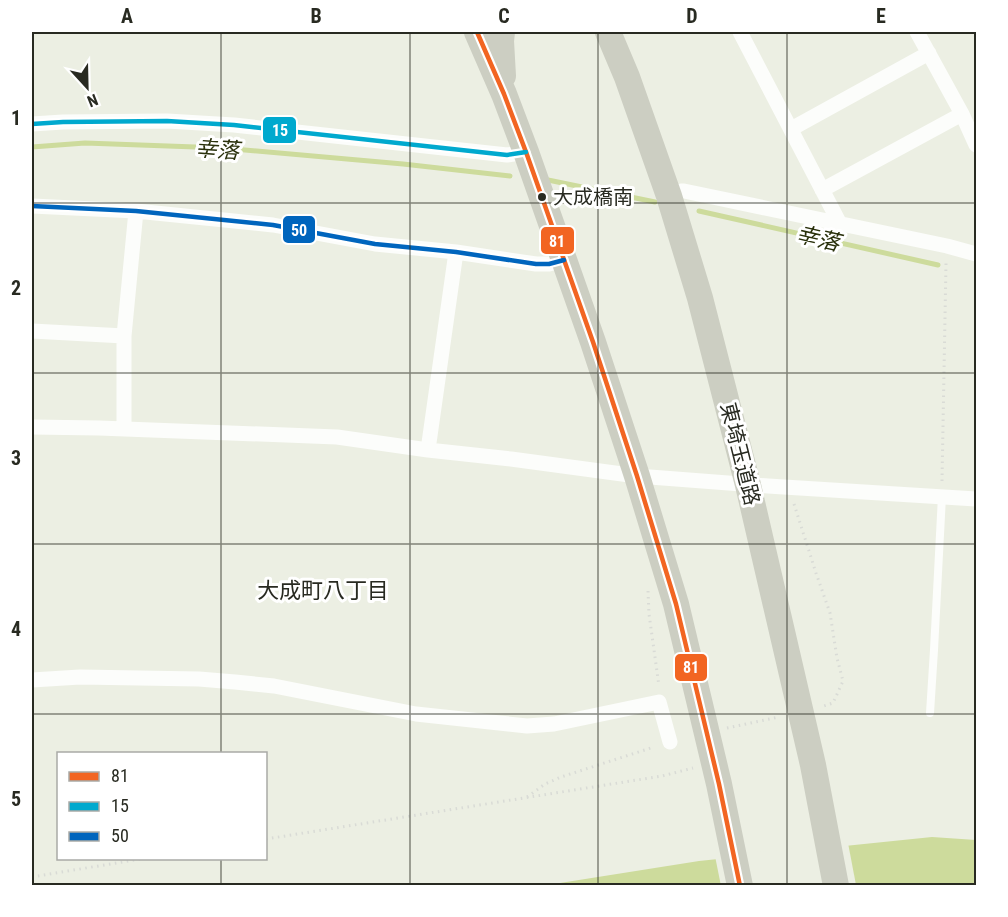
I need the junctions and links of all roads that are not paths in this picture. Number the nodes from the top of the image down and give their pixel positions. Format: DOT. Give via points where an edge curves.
graph roads {
  1 [pos="477,32"];
  2 [pos="502,32"];
  3 [pos="608,32"];
  4 [pos="740,32"];
  5 [pos="917,32"];
  6 [pos="929,53"];
  7 [pos="504,94"];
  8 [pos="962,114"];
  9 [pos="32,124"];
  10 [pos="791,129"];
  11 [pos="976,145"];
  12 [pos="526,152"];
  13 [pos="822,190"];
  14 [pos="669,196"];
  15 [pos="32,206"];
  16 [pos="136,211"];
  17 [pos="840,224"];
  18 [pos="456,252"];
  19 [pos="976,254"];
  20 [pos="564,260"];
  21 [pos="32,331"];
  22 [pos="124,336"];
  23 [pos="32,427"];
  24 [pos="124,429"];
  25 [pos="428,450"];
  26 [pos="637,476"];
  27 [pos="748,485"];
  28 [pos="942,496"];
  29 [pos="976,499"];
  30 [pos="32,680"];
  31 [pos="930,712"];
  32 [pos="669,742"];
  33 [pos="740,885"];
  34 [pos="836,885"];
  1 -- 7 [label="highway"];
  2 -- 7 [label="highway"];
  3 -- 14 [label="highway, 東埼玉道路"];
  4 -- 10 [label="street"];
  5 -- 6 [label="street"];
  6 -- 8 [label="street"];
  6 -- 10 [label="street"];
  7 -- 12 [label="highway"];
  8 -- 11 [label="street"];
  8 -- 13 [label="street"];
  9 -- 12 [label="street" via="212,124 507,155"];
  10 -- 13 [label="street"];
  12 -- 20 [label="highway"];
  13 -- 17 [label="street"];
  14 -- 17 [label="street" via="681,190"];
  14 -- 27 [label="highway, 東埼玉道路" via="700,298"];
  15 -- 16 [label="street"];
  16 -- 18 [label="street" via="273,225 375,244"];
  16 -- 22 [label="street"];
  17 -- 19 [label="street"];
  18 -- 20 [label="street" via="536,264"];
  18 -- 25 [label="street"];
  20 -- 26 [label="highway"];
  21 -- 22 [label="street"];
  22 -- 24 [label="street"];
  23 -- 24 [label="street"];
  24 -- 25 [label="street" via="337,437"];
  25 -- 26 [label="street"];
  26 -- 27 [label="street"];
  26 -- 33 [label="highway" via="676,604"];
  27 -- 28 [label="street"];
  27 -- 34 [label="highway, 東埼玉道路" via="813,765"];
  28 -- 29 [label="street"];
  28 -- 31 [label="lane"];
  30 -- 32 [label="street" via="199,679 244,683 416,714 527,726 659,702"];
}
